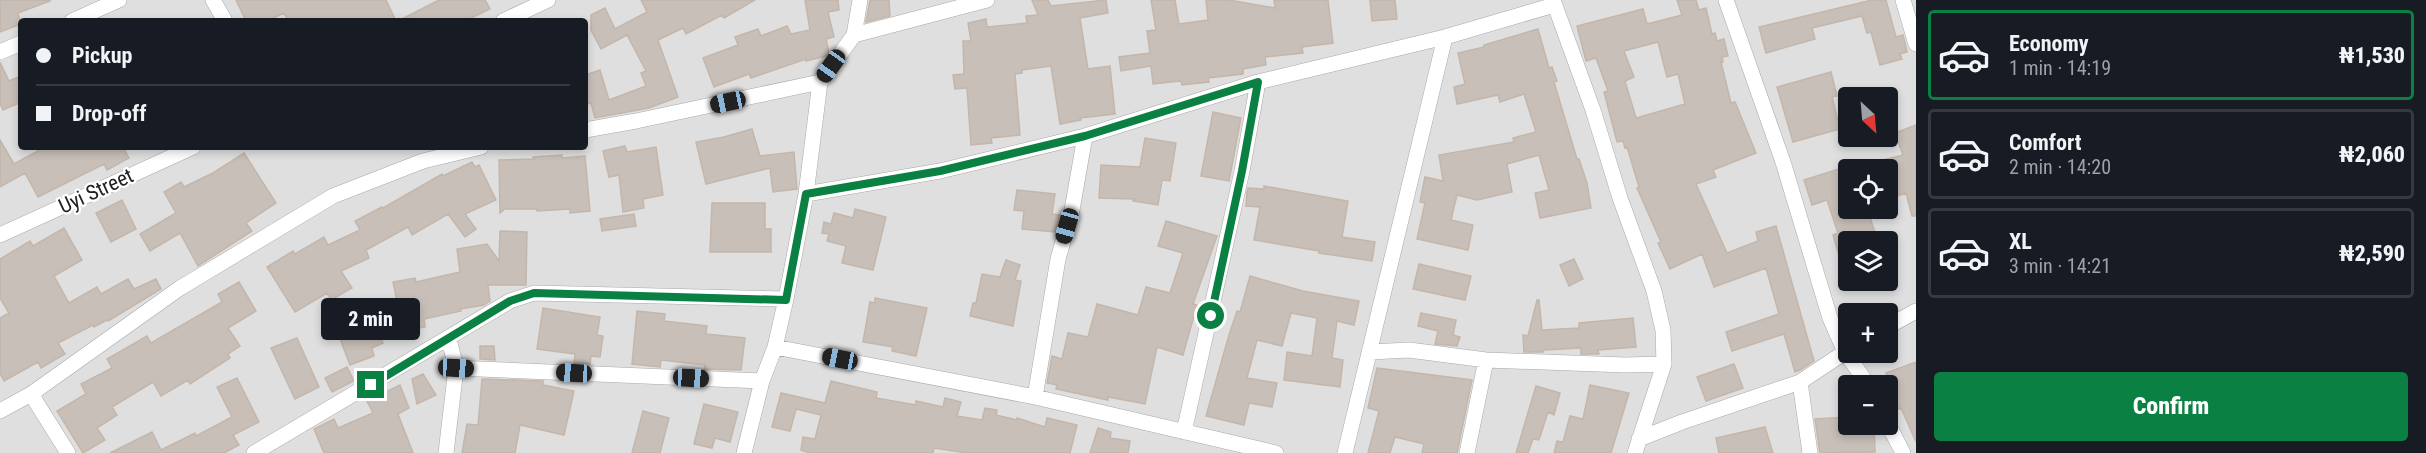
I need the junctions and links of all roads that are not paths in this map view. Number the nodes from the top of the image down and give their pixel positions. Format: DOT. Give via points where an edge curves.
graph roads {
  1 [pos="119,0"];
  2 [pos="213,0"];
  3 [pos="548,0"];
  4 [pos="860,0"];
  5 [pos="987,0"];
  6 [pos="1726,0"];
  7 [pos="1903,0"];
  8 [pos="1553,2"];
  9 [pos="79,18"];
  10 [pos="223,18"];
  11 [pos="509,18"];
  12 [pos="854,35"];
  13 [pos="1445,37"];
  14 [pos="18,44"];
  15 [pos="1916,44"];
  16 [pos="0,52"];
  17 [pos="820,82"];
  18 [pos="1258,82"];
  19 [pos="588,129"];
  20 [pos="1085,136"];
  21 [pos="186,150"];
  22 [pos="469,150"];
  23 [pos="806,194"];
  24 [pos="0,236"];
  25 [pos="786,300"];
  26 [pos="1916,310"];
  27 [pos="1898,321"];
  28 [pos="1838,334"];
  29 [pos="449,339"];
  30 [pos="775,347"];
  31 [pos="1370,352"];
  32 [pos="1838,356"];
  33 [pos="1486,360"];
  34 [pos="1664,364"];
  35 [pos="456,368"];
  36 [pos="762,381"];
  37 [pos="1800,382"];
  38 [pos="31,394"];
  39 [pos="1035,397"];
  40 [pos="0,411"];
  41 [pos="1184,432"];
  42 [pos="1894,435"];
  43 [pos="1637,446"];
  44 [pos="68,453"];
  45 [pos="254,453"];
  46 [pos="446,453"];
  47 [pos="744,453"];
  48 [pos="1276,453"];
  49 [pos="1345,453"];
  50 [pos="1467,453"];
  51 [pos="1810,453"];
  52 [pos="1903,453"];
  1 -- 9 [label="street"];
  2 -- 10 [label="street"];
  3 -- 11 [label="street"];
  4 -- 12 [label="street"];
  5 -- 12 [label="street"];
  6 -- 28 [label="street"];
  7 -- 15 [label="street"];
  8 -- 13 [label="street"];
  8 -- 34 [label="street" via="1654,291 1663,330"];
  12 -- 17 [label="street"];
  13 -- 18 [label="street"];
  13 -- 31 [label="street"];
  14 -- 16 [label="street"];
  17 -- 19 [label="street"];
  17 -- 23 [label="street"];
  18 -- 20 [label="street"];
  18 -- 41 [label="street"];
  20 -- 23 [label="street" via="940,171"];
  20 -- 39 [label="street" via="1072,210 1058,259"];
  21 -- 24 [label="street, Uyi Street"];
  22 -- 38 [label="street" via="423,161 333,196 180,288"];
  23 -- 25 [label="street"];
  25 -- 29 [label="street" via="534,293 510,301"];
  25 -- 30 [label="street"];
  26 -- 27 [label="street"];
  29 -- 35 [label="street"];
  29 -- 45 [label="street"];
  30 -- 36 [label="street"];
  30 -- 39 [label="street"];
  31 -- 33 [label="street" via="1408,350"];
  31 -- 49 [label="street"];
  32 -- 37 [label="street"];
  33 -- 34 [label="street"];
  33 -- 50 [label="street"];
  34 -- 43 [label="street"];
  35 -- 36 [label="street"];
  35 -- 46 [label="street"];
  36 -- 47 [label="street"];
  37 -- 43 [label="street" via="1682,422"];
  37 -- 51 [label="street"];
  38 -- 40 [label="street"];
  38 -- 44 [label="street"];
  39 -- 41 [label="street"];
  41 -- 48 [label="street"];
  42 -- 52 [label="street"];
}
